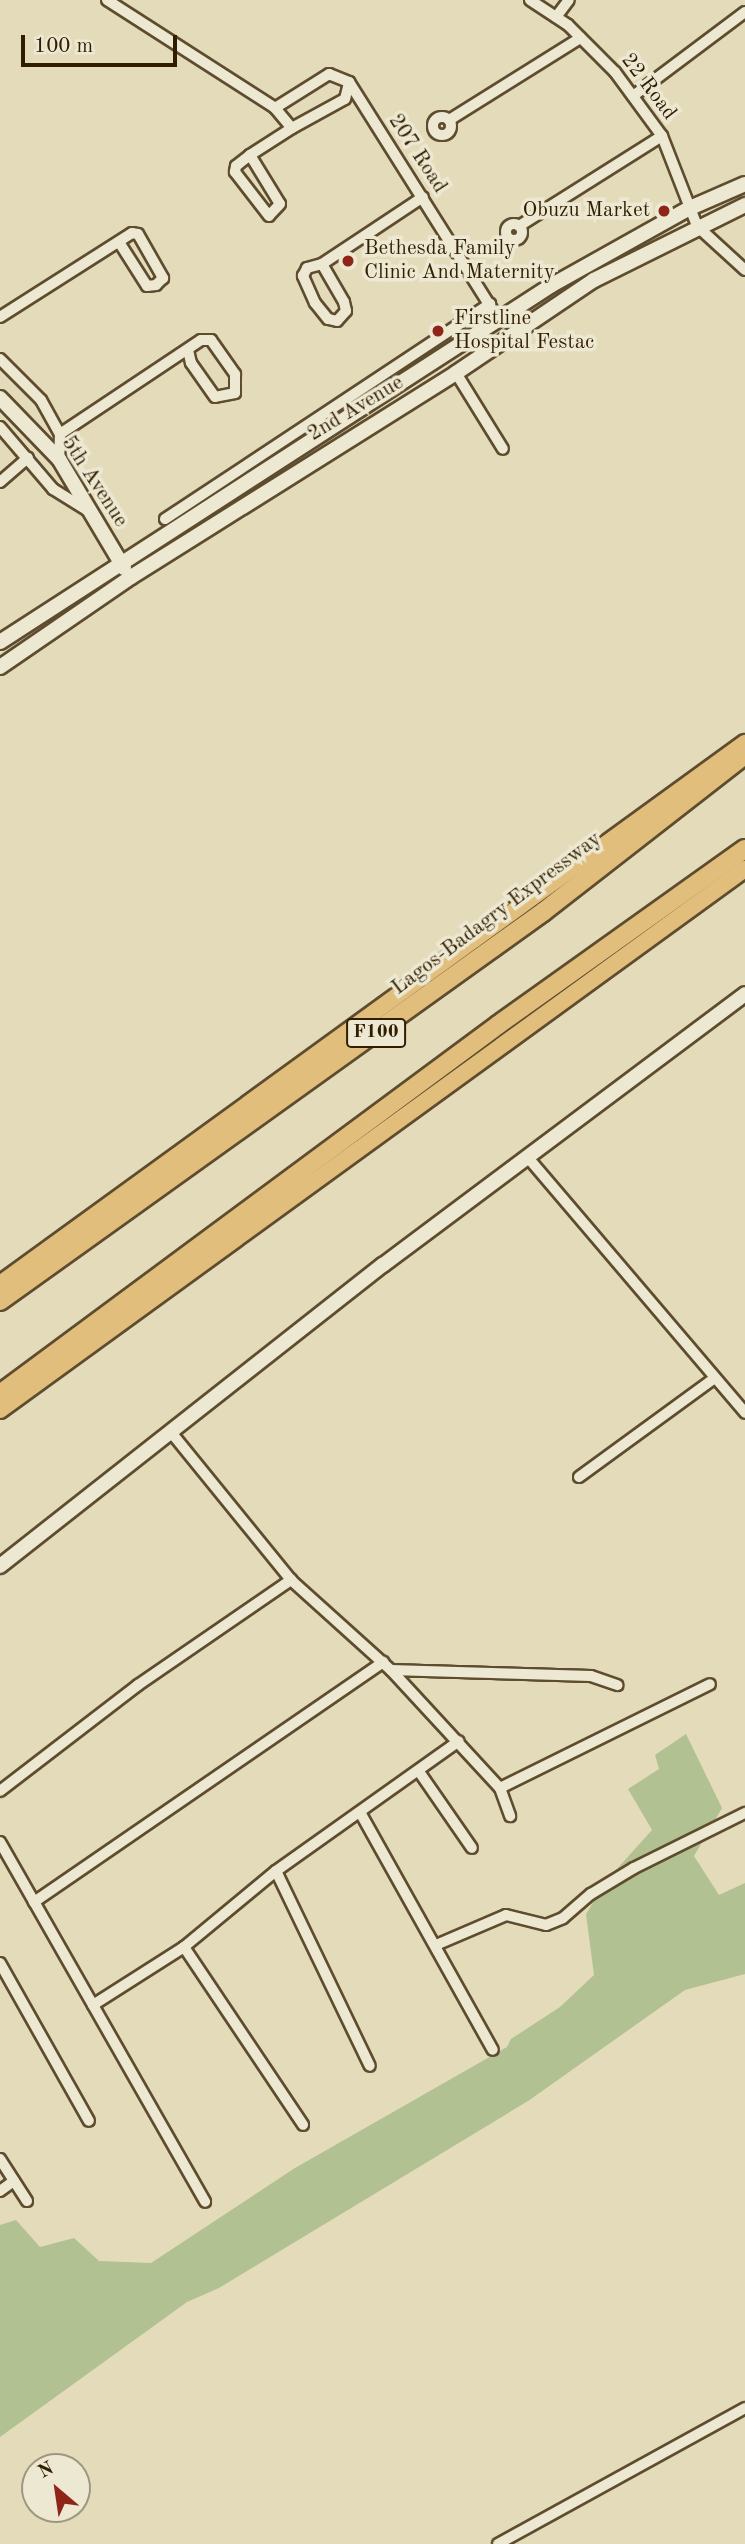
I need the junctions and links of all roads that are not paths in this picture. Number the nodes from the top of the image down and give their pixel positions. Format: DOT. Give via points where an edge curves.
graph roads {
  1 [pos="107,0"];
  2 [pos="530,0"];
  3 [pos="569,0"];
  4 [pos="745,12"];
  5 [pos="556,17"];
  6 [pos="580,38"];
  7 [pos="349,82"];
  8 [pos="633,96"];
  9 [pos="275,108"];
  10 [pos="449,120"];
  11 [pos="292,128"];
  12 [pos="662,136"];
  13 [pos="250,155"];
  14 [pos="745,184"];
  15 [pos="423,197"];
  16 [pos="745,205"];
  17 [pos="690,208"];
  18 [pos="519,226"];
  19 [pos="697,226"];
  20 [pos="119,242"];
  21 [pos="322,264"];
  22 [pos="745,270"];
  23 [pos="490,304"];
  24 [pos="0,317"];
  25 [pos="499,320"];
  26 [pos="188,349"];
  27 [pos="0,359"];
  28 [pos="456,373"];
  29 [pos="0,398"];
  30 [pos="0,427"];
  31 [pos="60,434"];
  32 [pos="503,449"];
  33 [pos="28,458"];
  34 [pos="59,459"];
  35 [pos="0,482"];
  36 [pos="92,513"];
  37 [pos="166,519"];
  38 [pos="120,562"];
  39 [pos="131,577"];
  40 [pos="0,642"];
  41 [pos="0,667"];
  42 [pos="745,743"];
  43 [pos="745,755"];
  44 [pos="745,849"];
  45 [pos="745,869"];
  46 [pos="745,994"];
  47 [pos="530,1160"];
  48 [pos="0,1284"];
  49 [pos="0,1301"];
  50 [pos="715,1378"];
  51 [pos="0,1394"];
  52 [pos="0,1410"];
  53 [pos="745,1413"];
  54 [pos="170,1432"];
  55 [pos="579,1477"];
  56 [pos="14,1558"];
  57 [pos="0,1566"];
  58 [pos="0,1577"];
  59 [pos="291,1580"];
  60 [pos="387,1666"];
  61 [pos="710,1684"];
  62 [pos="617,1685"];
  63 [pos="459,1741"];
  64 [pos="420,1773"];
  65 [pos="500,1788"];
  66 [pos="0,1791"];
  67 [pos="745,1813"];
  68 [pos="361,1814"];
  69 [pos="510,1816"];
  70 [pos="0,1842"];
  71 [pos="472,1848"];
  72 [pos="276,1871"];
  73 [pos="34,1902"];
  74 [pos="436,1945"];
  75 [pos="184,1947"];
  76 [pos="0,1963"];
  77 [pos="93,2005"];
  78 [pos="493,2050"];
  79 [pos="370,2066"];
  80 [pos="89,2121"];
  81 [pos="303,2125"];
  82 [pos="0,2159"];
  83 [pos="14,2181"];
  84 [pos="0,2191"];
  85 [pos="27,2201"];
  86 [pos="205,2202"];
  87 [pos="745,2408"];
  88 [pos="498,2544"];
  1 -- 9 [label="street"];
  2 -- 5 [label="street, 22 Road"];
  3 -- 5 [label="street"];
  4 -- 8 [label="street"];
  5 -- 6 [label="street, 22 Road"];
  6 -- 8 [label="street, 22 Road"];
  6 -- 10 [label="street"];
  7 -- 9 [label="street" via="330,74"];
  7 -- 11 [label="street" via="345,99"];
  7 -- 15 [label="street, 207 Road"];
  8 -- 12 [label="street, 22 Road"];
  9 -- 11 [label="street"];
  11 -- 13 [label="street"];
  12 -- 17 [label="street, 22 Road"];
  12 -- 18 [label="street"];
  13 -- 13 [label="street" via="235,172 269,216 280,204"];
  14 -- 17 [label="street, 2nd Avenue"];
  15 -- 21 [label="street"];
  15 -- 23 [label="street, 207 Road"];
  16 -- 19 [label="street, 2nd Avenue"];
  17 -- 19 [label="street, 22 Road"];
  17 -- 25 [label="street, 2nd Avenue"];
  19 -- 22 [label="street"];
  19 -- 28 [label="street, 2nd Avenue" via="594,280"];
  20 -- 20 [label="street" via="147,286 163,278 138,234 125,235"];
  20 -- 24 [label="street"];
  21 -- 21 [label="street" via="307,268 303,276 328,319 337,320 346,311 344,302"];
  23 -- 25 [label="street, 207 Road"];
  23 -- 37 [label="street"];
  25 -- 38 [label="street, 2nd Avenue"];
  26 -- 26 [label="street" via="191,363 215,397 235,393 235,374 211,340 201,340"];
  26 -- 31 [label="street"];
  27 -- 31 [label="street" via="41,400"];
  28 -- 32 [label="street"];
  28 -- 39 [label="street, 2nd Avenue"];
  29 -- 34 [label="street, 5th Avenue"];
  30 -- 33 [label="street"];
  31 -- 34 [label="street"];
  33 -- 35 [label="street"];
  33 -- 36 [label="street" via="53,489"];
  34 -- 36 [label="street, 5th Avenue"];
  36 -- 38 [label="street, 5th Avenue"];
  38 -- 39 [label="street, 5th Avenue"];
  38 -- 40 [label="street, 2nd Avenue"];
  39 -- 41 [label="street, 2nd Avenue"];
  42 -- 48 [label="main road, Lagos-Badagry Expressway"];
  43 -- 49 [label="highway, Lagos-Badagry Expressway / F100" via="543,912"];
  44 -- 51 [label="highway" via="498,1025"];
  45 -- 52 [label="main road"];
  46 -- 47 [label="street"];
  47 -- 50 [label="street"];
  47 -- 54 [label="street" via="383,1265"];
  50 -- 53 [label="street"];
  50 -- 55 [label="street"];
  54 -- 56 [label="street"];
  54 -- 59 [label="street"];
  56 -- 57 [label="street"];
  56 -- 58 [label="street"];
  59 -- 60 [label="street" via="356,1643"];
  59 -- 66 [label="street" via="138,1685"];
  60 -- 62 [label="street" via="591,1676"];
  60 -- 63 [label="street"];
  60 -- 73 [label="street"];
  61 -- 65 [label="street"];
  63 -- 64 [label="street"];
  63 -- 65 [label="street"];
  64 -- 68 [label="street"];
  64 -- 71 [label="street"];
  65 -- 69 [label="street"];
  67 -- 74 [label="street" via="634,1868 547,1925 506,1915"];
  68 -- 72 [label="street"];
  68 -- 74 [label="street"];
  70 -- 73 [label="street"];
  72 -- 75 [label="street"];
  72 -- 79 [label="street"];
  73 -- 77 [label="street"];
  74 -- 78 [label="street"];
  75 -- 77 [label="street"];
  75 -- 81 [label="street"];
  76 -- 80 [label="street"];
  77 -- 86 [label="street"];
  82 -- 83 [label="street"];
  83 -- 84 [label="street"];
  83 -- 85 [label="street"];
  87 -- 88 [label="street"];
}
